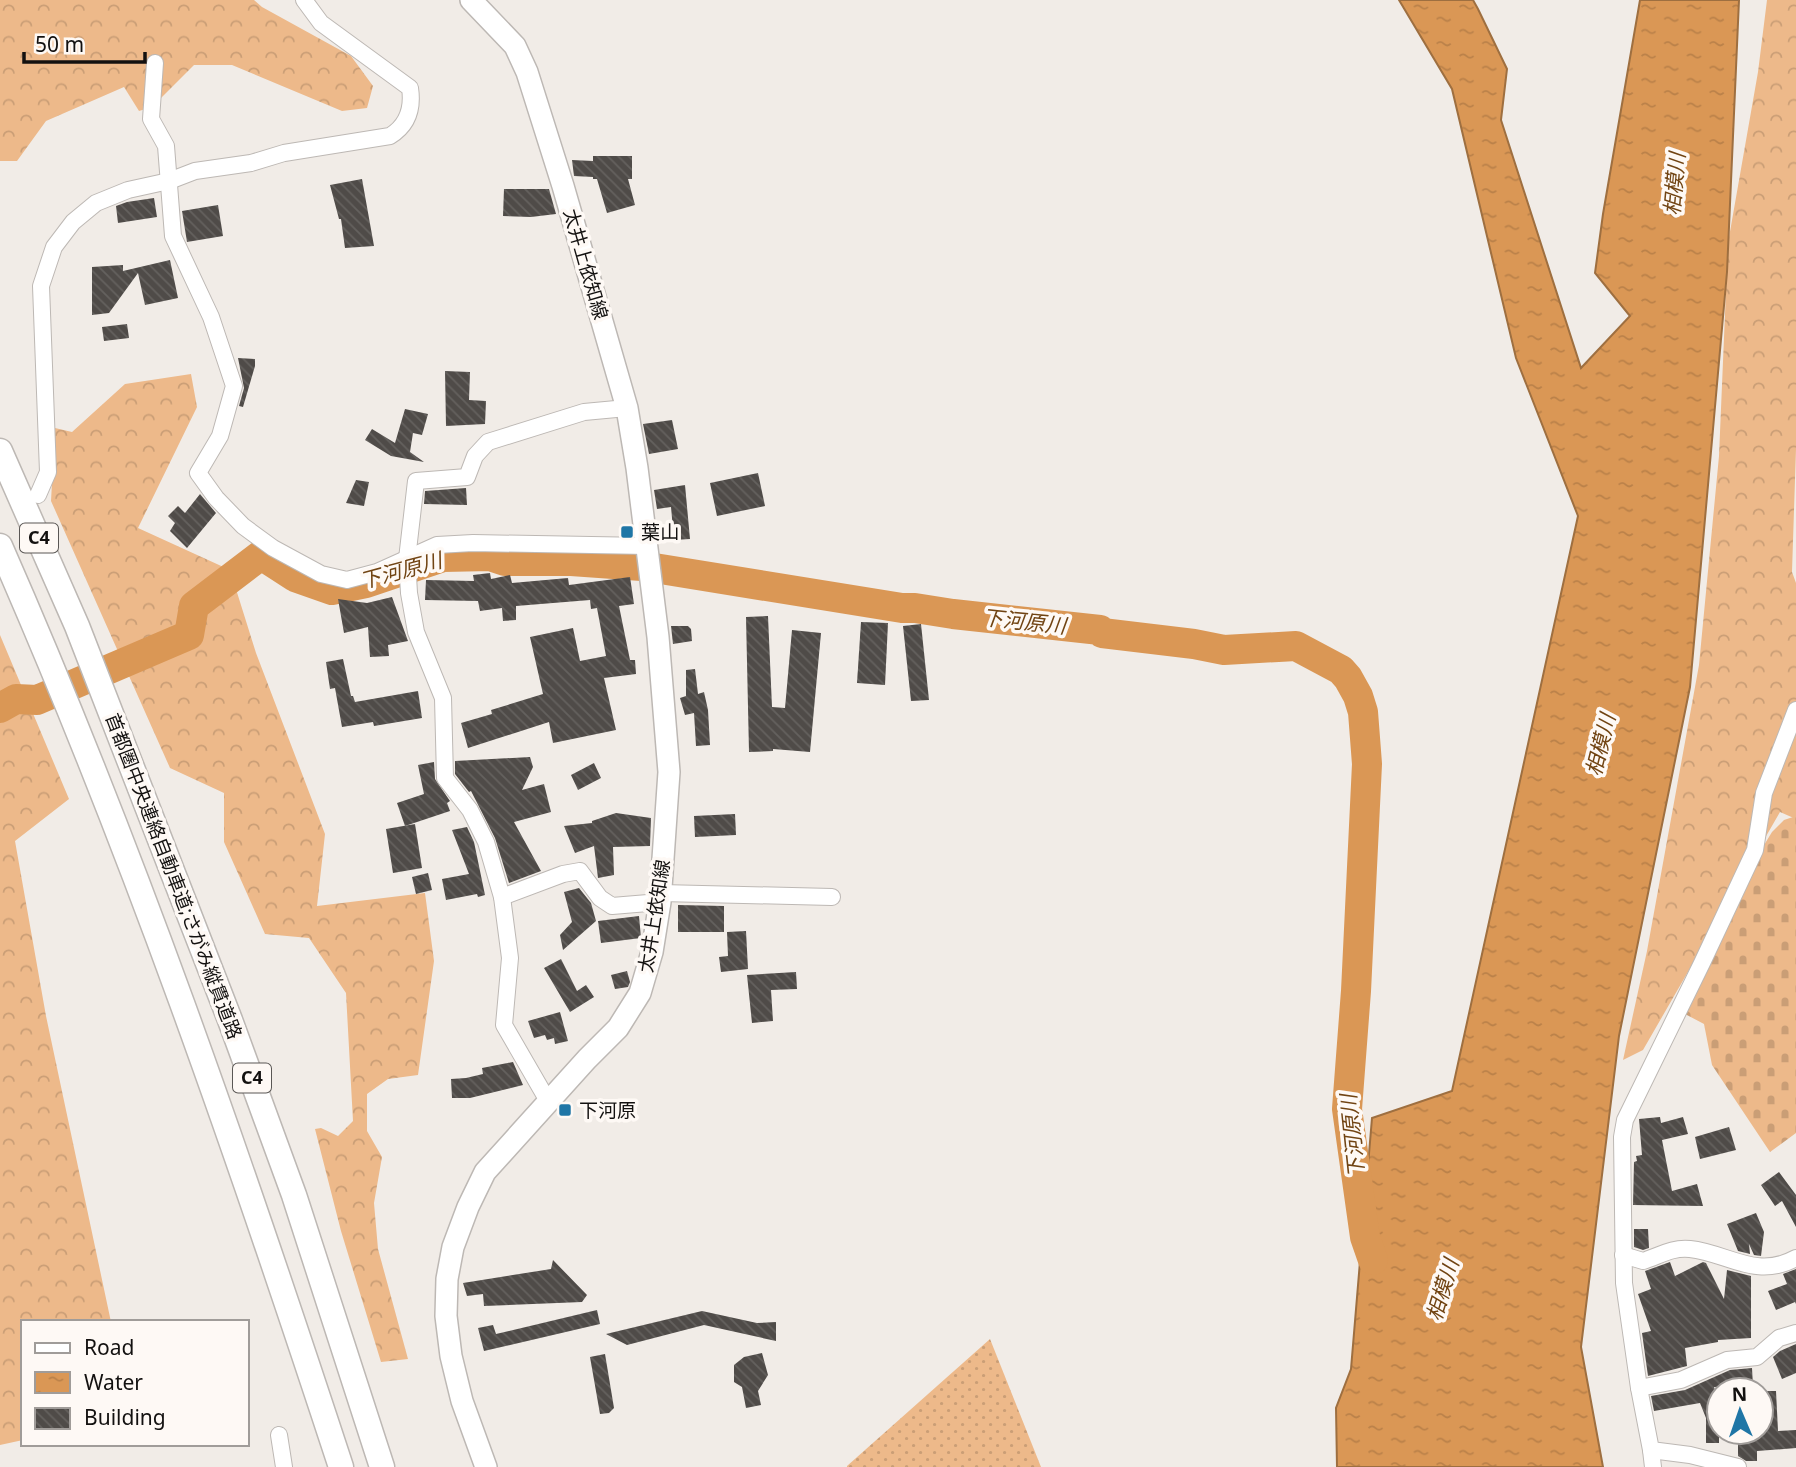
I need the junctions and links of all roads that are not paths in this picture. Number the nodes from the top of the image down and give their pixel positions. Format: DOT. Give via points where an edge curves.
graph roads {
  1 [pos="304,0"];
  2 [pos="471,0"];
  3 [pos="155,64"];
  4 [pos="169,181"];
  5 [pos="626,408"];
  6 [pos="0,451"];
  7 [pos="38,495"];
  8 [pos="0,547"];
  9 [pos="648,548"];
  10 [pos="407,560"];
  11 [pos="1796,710"];
  12 [pos="502,897"];
  13 [pos="661,897"];
  14 [pos="832,897"];
  15 [pos="548,1101"];
  16 [pos="1623,1255"];
  17 [pos="1796,1258"];
  18 [pos="1796,1334"];
  19 [pos="1639,1388"];
  20 [pos="279,1435"];
  21 [pos="1651,1450"];
  22 [pos="284,1467"];
  23 [pos="341,1467"];
  24 [pos="382,1467"];
  25 [pos="486,1467"];
  26 [pos="1653,1467"];
  27 [pos="1738,1467"];
  1 -- 4 [label="street" via="321,23 410,88 412,103 401,129 390,136 195,171"];
  2 -- 5 [label="main road, 太井上依知線" via="515,46 527,72"];
  3 -- 4 [label="street" via="151,119 166,146"];
  4 -- 7 [label="street" via="96,203 73,222 54,247 41,286 48,472"];
  4 -- 10 [label="street" via="173,236 211,317 234,386 220,436 198,473 243,526 321,574 347,580"];
  5 -- 9 [label="main road, 太井上依知線"];
  5 -- 10 [label="street" via="584,412 488,442 475,456 467,477 416,481"];
  6 -- 24 [label="highway, 首都圏中央連絡自動車道;さがみ縦貫道路 / C4" via="77,626 240,1045"];
  8 -- 23 [label="highway, 首都圏中央連絡自動車道;さがみ縦貫道路 / C4" via="134,872 255,1206"];
  9 -- 10 [label="street" via="473,543 437,545"];
  9 -- 13 [label="main road, 太井上依知線" via="669,772"];
  10 -- 12 [label="street" via="416,632 443,698 445,778 470,810 486,842"];
  11 -- 16 [label="street" via="1764,793 1755,850 1625,1120"];
  12 -- 13 [label="street" via="580,871 612,906"];
  12 -- 15 [label="street" via="510,958 504,1025"];
  13 -- 14 [label="street"];
  13 -- 15 [label="main road, 太井上依知線" via="640,993 618,1028"];
  15 -- 25 [label="main road, 太井上依知線" via="485,1172 453,1247 447,1279 451,1356"];
  16 -- 17 [label="street" via="1643,1261 1691,1249 1775,1267"];
  16 -- 19 [label="street"];
  18 -- 19 [label="street" via="1779,1338 1757,1357 1727,1360 1681,1380"];
  19 -- 21 [label="street"];
  20 -- 22 [label="street"];
  21 -- 26 [label="street"];
  21 -- 27 [label="street"];
}
